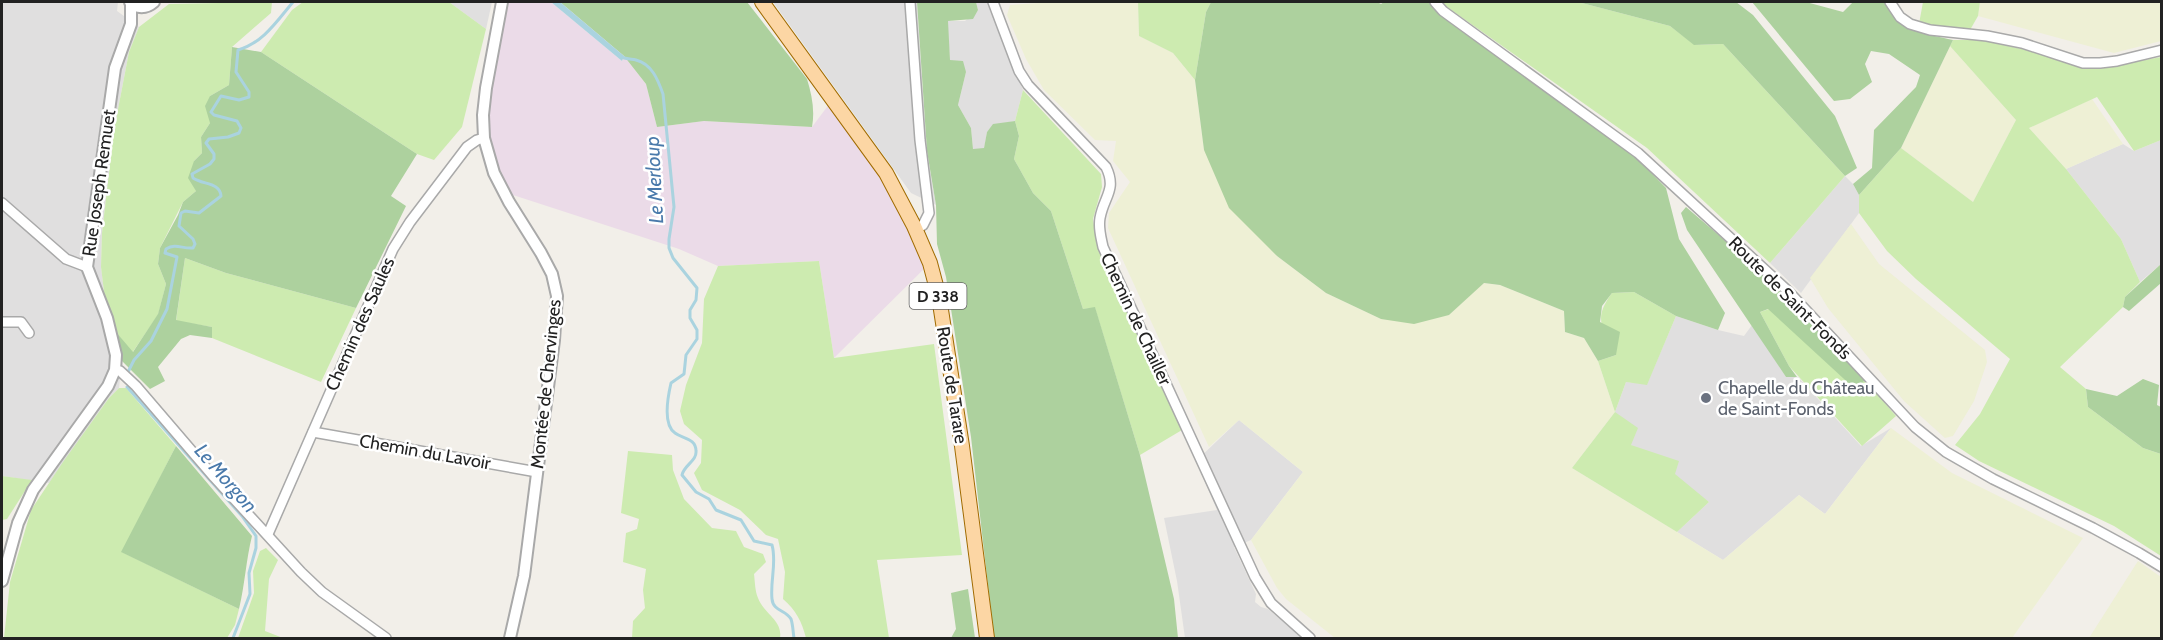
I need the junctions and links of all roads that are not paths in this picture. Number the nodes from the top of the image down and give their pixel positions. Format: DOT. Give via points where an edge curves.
graph roads {
  1 [pos="130,2"];
  2 [pos="502,2"];
  3 [pos="762,2"];
  4 [pos="910,2"];
  5 [pos="993,2"];
  6 [pos="1435,2"];
  7 [pos="1890,2"];
  8 [pos="152,3"];
  9 [pos="131,24"];
  10 [pos="2162,50"];
  11 [pos="484,138"];
  12 [pos="2,203"];
  13 [pos="916,229"];
  14 [pos="87,267"];
  15 [pos="2,322"];
  16 [pos="29,333"];
  17 [pos="115,370"];
  18 [pos="313,432"];
  19 [pos="537,472"];
  20 [pos="268,534"];
  21 [pos="2162,567"];
  22 [pos="2,581"];
  23 [pos="386,639"];
  24 [pos="510,639"];
  25 [pos="987,639"];
  26 [pos="1310,639"];
  1 -- 8 [label="street" via="138,7"];
  1 -- 9 [label="street, Rue Joseph Remuet"];
  2 -- 11 [label="street, Montée de Chervinges" via="486,88"];
  3 -- 13 [label="main road, Route de Tarare / D 338" via="886,173"];
  4 -- 13 [label="street" via="929,213"];
  5 -- 26 [label="street, Chemin de Chailler" via="1028,85 1106,167 1111,184 1100,220 1103,247 1255,577 1271,603"];
  6 -- 21 [label="street, Route de Saint-Fonds" via="1638,153 1789,291 1915,427 1946,452"];
  7 -- 10 [label="street" via="1910,24 2022,43 2083,63 2117,61"];
  8 -- 9 [label="street"];
  9 -- 14 [label="street, Rue Joseph Remuet" via="115,68"];
  11 -- 18 [label="street, Chemin des Saules" via="467,147 393,249"];
  11 -- 19 [label="street, Montée de Chervinges" via="509,202 542,253 555,283 557,314"];
  12 -- 14 [label="street" via="66,259"];
  13 -- 25 [label="main road, Route de Tarare / D 338" via="939,297"];
  14 -- 17 [label="street, Rue Joseph Remuet" via="107,318 116,355"];
  15 -- 16 [label="street" via="21,322"];
  17 -- 20 [label="street" via="136,386"];
  17 -- 22 [label="street" via="108,386 33,490 18,523"];
  18 -- 19 [label="street, Chemin du Lavoir"];
  18 -- 20 [label="street, Chemin des Saules"];
  19 -- 24 [label="street, Montée de Chervinges" via="524,576"];
  20 -- 23 [label="street" via="322,592"];
}
